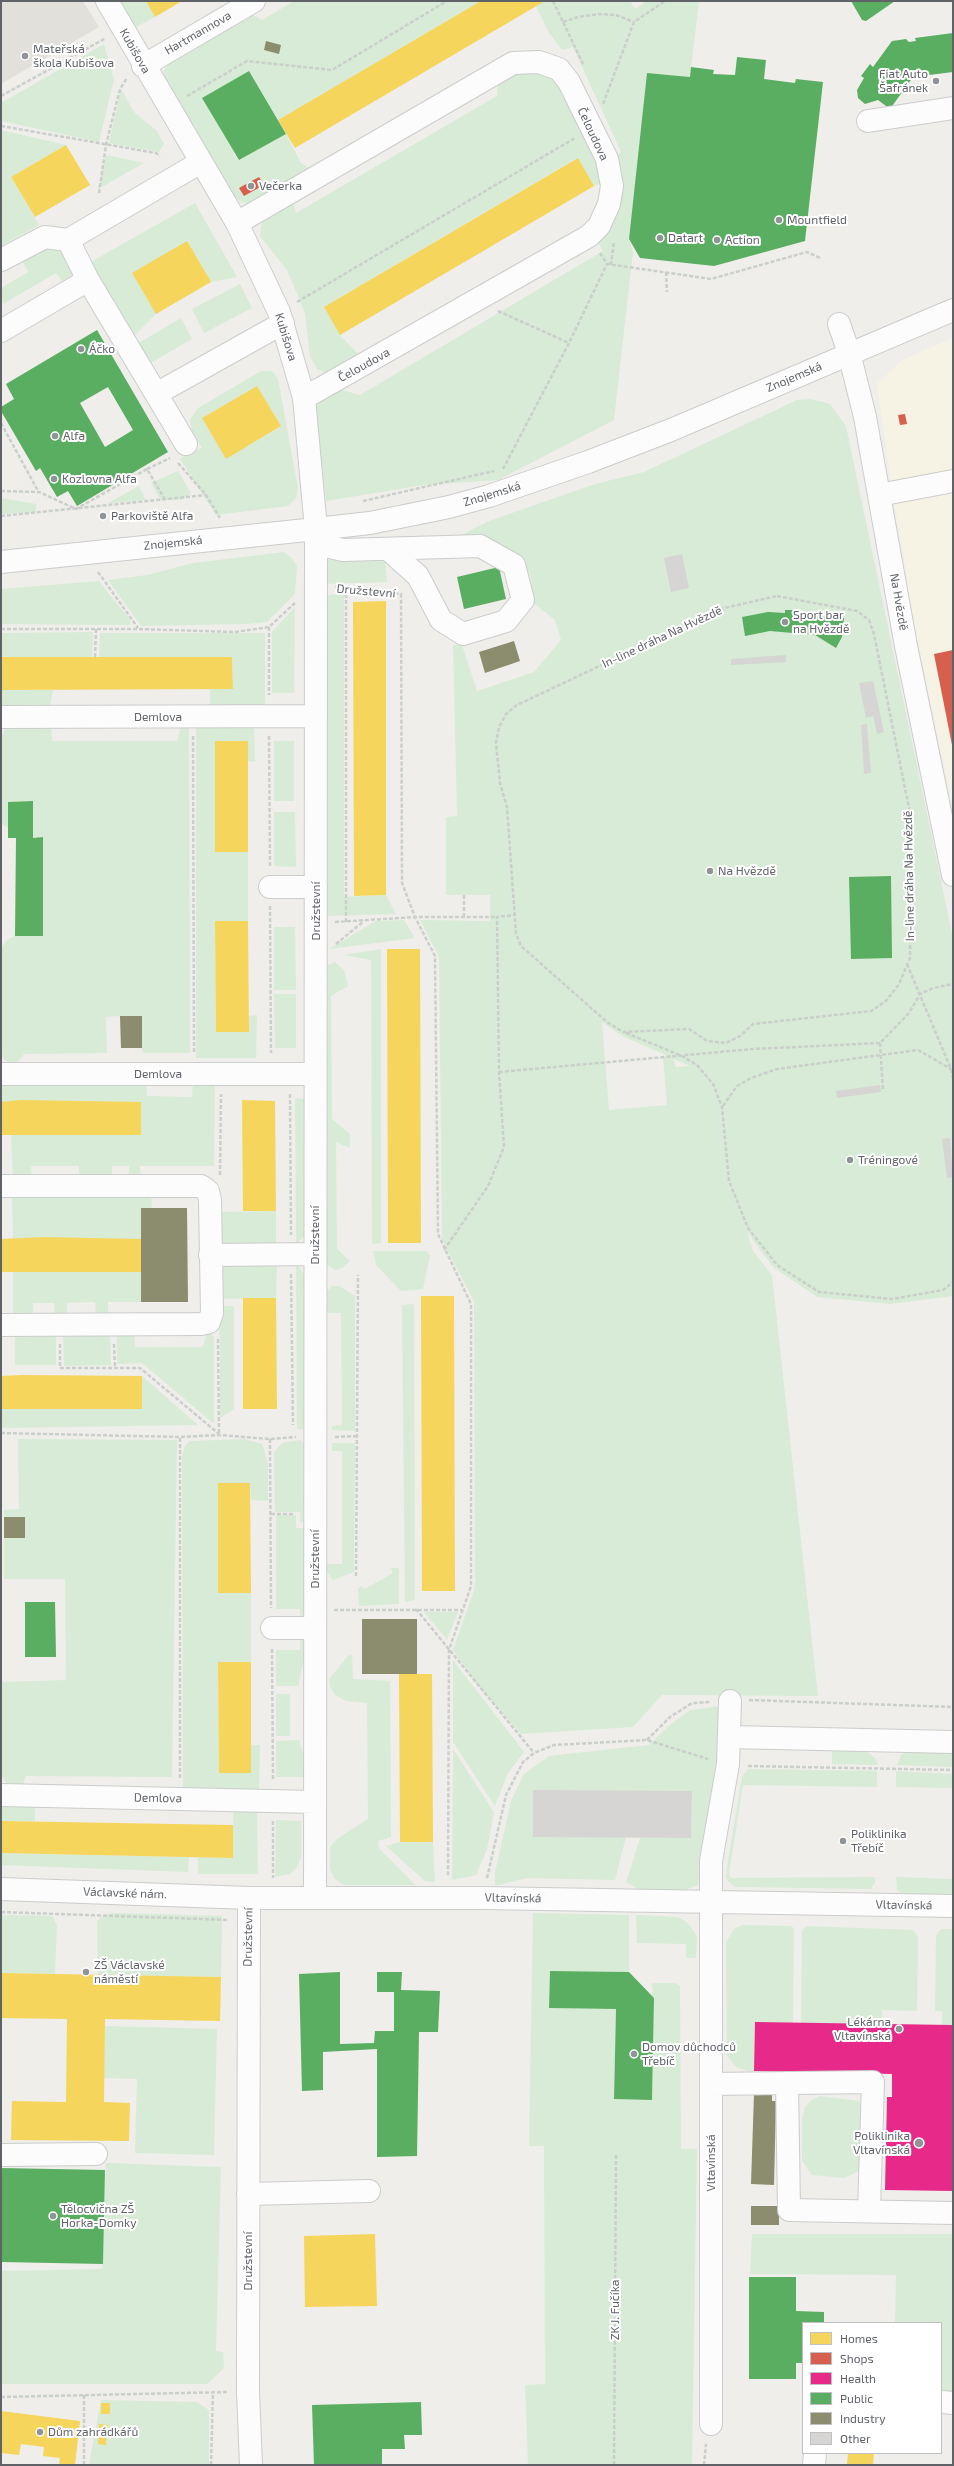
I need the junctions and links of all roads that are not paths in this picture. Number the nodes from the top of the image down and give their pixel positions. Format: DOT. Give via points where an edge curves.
graph roads {
  1 [pos="107,1"];
  2 [pos="254,1"];
  3 [pos="135,72"];
  4 [pos="953,108"];
  5 [pos="868,121"];
  6 [pos="201,162"];
  7 [pos="237,223"];
  8 [pos="68,240"];
  9 [pos="1,260"];
  10 [pos="88,280"];
  11 [pos="953,310"];
  12 [pos="281,317"];
  13 [pos="839,324"];
  14 [pos="1,331"];
  15 [pos="849,353"];
  16 [pos="156,394"];
  17 [pos="304,398"];
  18 [pos="179,454"];
  19 [pos="953,481"];
  20 [pos="879,494"];
  21 [pos="316,529"];
  22 [pos="388,549"];
  23 [pos="1,562"];
  24 [pos="316,716"];
  25 [pos="1,717"];
  26 [pos="953,875"];
  27 [pos="270,887"];
  28 [pos="316,887"];
  29 [pos="1,1074"];
  30 [pos="315,1074"];
  31 [pos="1,1186"];
  32 [pos="315,1254"];
  33 [pos="210,1255"];
  34 [pos="1,1325"];
  35 [pos="315,1619"];
  36 [pos="272,1628"];
  37 [pos="730,1701"];
  38 [pos="730,1737"];
  39 [pos="953,1742"];
  40 [pos="1,1795"];
  41 [pos="314,1802"];
  42 [pos="1,1889"];
  43 [pos="249,1898"];
  44 [pos="315,1898"];
  45 [pos="712,1902"];
  46 [pos="953,1906"];
  47 [pos="787,2083"];
  48 [pos="711,2084"];
  49 [pos="1,2154"];
  50 [pos="96,2154"];
  51 [pos="369,2191"];
  52 [pos="248,2194"];
  53 [pos="869,2212"];
  54 [pos="953,2213"];
  55 [pos="942,2402"];
  56 [pos="953,2403"];
  57 [pos="711,2424"];
  58 [pos="815,2454"];
  59 [pos="251,2465"];
  60 [pos="814,2465"];
  1 -- 3 [label="street, Kubišova" via="122,28"];
  2 -- 3 [label="street, Hartmannova"];
  3 -- 6 [label="street, Kubišova" via="169,106"];
  4 -- 5 [label="street"];
  6 -- 7 [label="street, Kubišova"];
  6 -- 8 [label="street"];
  7 -- 12 [label="street, Kubišova"];
  7 -- 17 [label="street, Čeloudova" via="513,63 539,62 559,69 569,82 607,159 612,186 609,204 599,226 589,236"];
  8 -- 9 [label="street" via="45,237"];
  8 -- 10 [label="street"];
  10 -- 14 [label="street"];
  10 -- 16 [label="street"];
  11 -- 15 [label="street, Znojemská"];
  12 -- 16 [label="street"];
  12 -- 17 [label="street, Kubišova"];
  13 -- 15 [label="street, Na Hvězdě"];
  15 -- 20 [label="street, Na Hvězdě" via="865,417"];
  15 -- 21 [label="street, Znojemská" via="671,430 489,496 409,516"];
  16 -- 18 [label="street"];
  17 -- 21 [label="street, Kubišova"];
  19 -- 20 [label="street"];
  20 -- 26 [label="street, Na Hvězdě" via="906,646"];
  21 -- 22 [label="street" via="330,547 343,550"];
  21 -- 23 [label="street, Znojemská"];
  21 -- 24 [label="street, Družstevní"];
  22 -- 22 [label="street" via="480,546 514,565 523,600 506,621 463,634 441,620 418,576"];
  24 -- 25 [label="street, Demlova"];
  24 -- 28 [label="street, Družstevní"];
  27 -- 28 [label="street"];
  28 -- 30 [label="street, Družstevní"];
  29 -- 30 [label="street, Demlova"];
  30 -- 32 [label="street, Družstevní"];
  31 -- 33 [label="street" via="201,1186 208,1191 210,1200"];
  32 -- 33 [label="street"];
  32 -- 35 [label="street, Družstevní"];
  33 -- 34 [label="street" via="212,1313 209,1322"];
  35 -- 36 [label="street"];
  35 -- 41 [label="street, Družstevní"];
  37 -- 38 [label="street"];
  38 -- 39 [label="street"];
  38 -- 45 [label="street" via="728,1764 711,1861"];
  40 -- 41 [label="street, Demlova"];
  41 -- 44 [label="street, Družstevní"];
  42 -- 43 [label="street, Václavské nám."];
  43 -- 44 [label="street, Družstevní"];
  43 -- 52 [label="street, Družstevní"];
  44 -- 45 [label="street, Vltavínská"];
  45 -- 46 [label="street, Vltavínská"];
  45 -- 48 [label="street, Vltavínská"];
  47 -- 48 [label="street"];
  47 -- 53 [label="street" via="788,2210"];
  47 -- 53 [label="street" via="872,2082"];
  48 -- 57 [label="street, Vltavínská"];
  49 -- 50 [label="street"];
  51 -- 52 [label="street"];
  52 -- 59 [label="street, Družstevní" via="248,2392"];
  53 -- 54 [label="street"];
  55 -- 56 [label="street"];
  58 -- 60 [label="street"];
}
